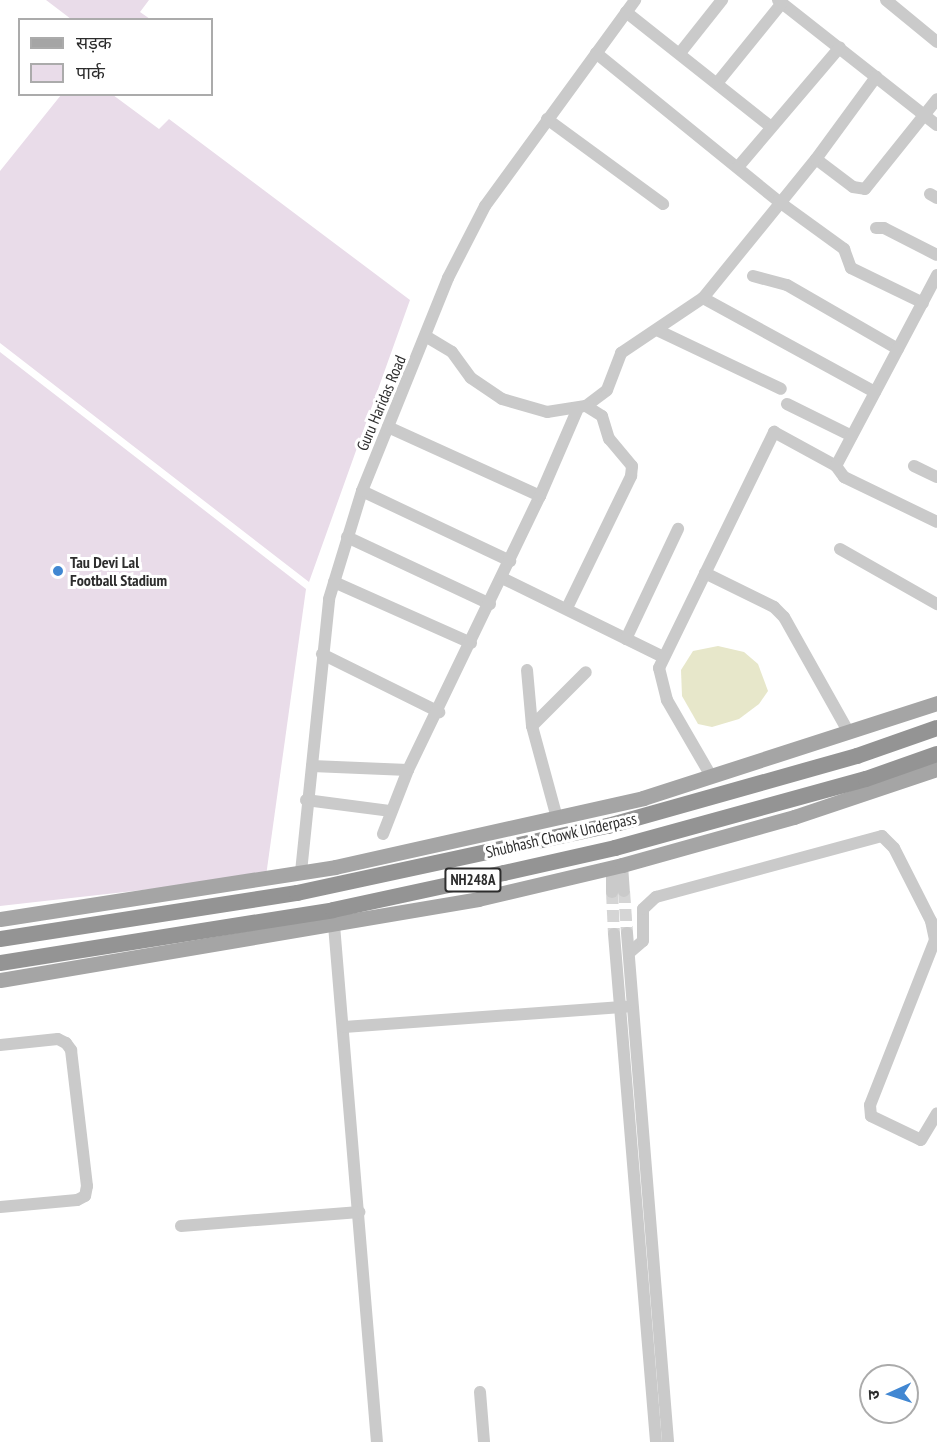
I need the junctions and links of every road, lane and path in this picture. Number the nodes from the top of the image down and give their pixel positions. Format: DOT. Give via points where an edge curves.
graph roads {
  1 [pos="635,0"];
  2 [pos="722,0"];
  3 [pos="886,0"];
  4 [pos="780,2"];
  5 [pos="627,12"];
  6 [pos="937,42"];
  7 [pos="840,47"];
  8 [pos="596,53"];
  9 [pos="680,53"];
  10 [pos="876,76"];
  11 [pos="718,82"];
  12 [pos="937,99"];
  13 [pos="925,115"];
  14 [pos="547,119"];
  15 [pos="937,125"];
  16 [pos="770,126"];
  17 [pos="816,159"];
  18 [pos="738,167"];
  19 [pos="778,201"];
  20 [pos="663,204"];
  21 [pos="876,228"];
  22 [pos="937,255"];
  23 [pos="937,275"];
  24 [pos="753,276"];
  25 [pos="703,298"];
  26 [pos="923,303"];
  27 [pos="657,330"];
  28 [pos="427,337"];
  29 [pos="898,349"];
  30 [pos="781,389"];
  31 [pos="875,392"];
  32 [pos="787,404"];
  33 [pos="582,407"];
  34 [pos="388,427"];
  35 [pos="852,436"];
  36 [pos="836,466"];
  37 [pos="914,466"];
  38 [pos="937,477"];
  39 [pos="362,491"];
  40 [pos="540,496"];
  41 [pos="937,522"];
  42 [pos="678,530"];
  43 [pos="347,537"];
  44 [pos="840,549"];
  45 [pos="510,561"];
  46 [pos="705,573"];
  47 [pos="502,578"];
  48 [pos="334,582"];
  49 [pos="489,604"];
  50 [pos="937,604"];
  51 [pos="567,608"];
  52 [pos="626,639"];
  53 [pos="471,643"];
  54 [pos="322,654"];
  55 [pos="663,657"];
  56 [pos="527,670"];
  57 [pos="586,672"];
  58 [pos="937,703"];
  59 [pos="439,712"];
  60 [pos="532,726"];
  61 [pos="936,728"];
  62 [pos="849,733"];
  63 [pos="937,754"];
  64 [pos="312,766"];
  65 [pos="937,769"];
  66 [pos="408,770"];
  67 [pos="711,776"];
  68 [pos="306,800"];
  69 [pos="391,811"];
  70 [pos="557,818"];
  71 [pos="383,834"];
  72 [pos="617,866"];
  73 [pos="301,872"];
  74 [pos="618,891"];
  75 [pos="0,919"];
  76 [pos="334,925"];
  77 [pos="0,939"];
  78 [pos="628,953"];
  79 [pos="0,963"];
  80 [pos="0,980"];
  81 [pos="632,1006"];
  82 [pos="618,1008"];
  83 [pos="344,1027"];
  84 [pos="0,1045"];
  85 [pos="937,1113"];
  86 [pos="0,1207"];
  87 [pos="359,1212"];
  88 [pos="181,1226"];
  89 [pos="480,1392"];
  90 [pos="377,1442"];
  91 [pos="484,1442"];
  92 [pos="656,1442"];
  93 [pos="668,1442"];
  1 -- 5 [label="street, Guru Haridas Road"];
  2 -- 9 [label="street"];
  3 -- 6 [label="street"];
  4 -- 7 [label="street"];
  4 -- 11 [label="street"];
  5 -- 8 [label="street, Guru Haridas Road"];
  5 -- 9 [label="street"];
  7 -- 10 [label="street"];
  7 -- 16 [label="street"];
  8 -- 14 [label="street, Guru Haridas Road"];
  8 -- 18 [label="street"];
  9 -- 11 [label="street"];
  10 -- 13 [label="street"];
  10 -- 17 [label="street"];
  11 -- 16 [label="street"];
  12 -- 13 [label="street"];
  13 -- 15 [label="street"];
  13 -- 17 [label="street" via="865,189 853,187"];
  14 -- 20 [label="street"];
  14 -- 28 [label="street, Guru Haridas Road" via="485,206 448,278"];
  16 -- 18 [label="street"];
  17 -- 19 [label="street"];
  18 -- 19 [label="street"];
  19 -- 25 [label="street"];
  19 -- 26 [label="street" via="844,249 851,268"];
  21 -- 22 [label="street" via="884,228"];
  23 -- 26 [label="street"];
  24 -- 29 [label="street" via="787,285"];
  25 -- 27 [label="street"];
  25 -- 31 [label="street"];
  26 -- 29 [label="street"];
  27 -- 30 [label="street"];
  27 -- 33 [label="street" via="621,353 607,390"];
  28 -- 33 [label="street" via="452,352 471,378 502,399 533,411"];
  28 -- 34 [label="street, Guru Haridas Road"];
  29 -- 31 [label="street"];
  31 -- 35 [label="street"];
  32 -- 35 [label="street"];
  33 -- 40 [label="street"];
  33 -- 51 [label="street" via="602,417 609,439 632,466 631,476"];
  34 -- 39 [label="street, Guru Haridas Road"];
  34 -- 40 [label="street"];
  35 -- 36 [label="street"];
  36 -- 41 [label="street" via="844,477"];
  36 -- 46 [label="street" via="774,432"];
  37 -- 38 [label="street"];
  39 -- 43 [label="street, Guru Haridas Road"];
  39 -- 45 [label="street"];
  40 -- 45 [label="street"];
  42 -- 52 [label="street"];
  43 -- 48 [label="street, Guru Haridas Road"];
  43 -- 49 [label="street"];
  44 -- 50 [label="street"];
  45 -- 47 [label="street"];
  46 -- 55 [label="street"];
  46 -- 62 [label="street" via="784,617"];
  47 -- 49 [label="street"];
  47 -- 51 [label="street"];
  48 -- 53 [label="street"];
  48 -- 54 [label="street, Guru Haridas Road"];
  49 -- 53 [label="street"];
  51 -- 52 [label="street"];
  52 -- 55 [label="street"];
  53 -- 59 [label="street"];
  54 -- 59 [label="street"];
  54 -- 64 [label="street, Guru Haridas Road"];
  55 -- 67 [label="street" via="658,668 662,688"];
  56 -- 60 [label="street"];
  57 -- 60 [label="street"];
  58 -- 62 [label="main road"];
  59 -- 66 [label="street"];
  60 -- 70 [label="street"];
  61 -- 77 [label="highway, Shubhash Chowk Underpass / NH248A" via="857,756 608,826 297,893"];
  62 -- 67 [label="main road"];
  63 -- 79 [label="highway, Shubhash Chowk Underpass / NH248A" via="866,778 615,848 492,876 333,910"];
  64 -- 66 [label="street"];
  64 -- 68 [label="street, Guru Haridas Road"];
  65 -- 72 [label="main road" via="794,817"];
  66 -- 69 [label="street"];
  67 -- 70 [label="main road" via="643,798"];
  68 -- 69 [label="street"];
  68 -- 73 [label="street, Guru Haridas Road"];
  69 -- 71 [label="street"];
  70 -- 73 [label="main road"];
  72 -- 74 [label="street"];
  72 -- 76 [label="main road" via="478,899"];
  73 -- 75 [label="main road"];
  76 -- 80 [label="main road"];
  76 -- 83 [label="street"];
  78 -- 81 [label="street"];
  78 -- 82 [label="street" via="621,934"];
  78 -- 85 [label="street" via="643,941 643,909 656,897 882,836 894,848 931,921 935,940 870,1105 871,1116 921,1140"];
  81 -- 82 [label="street"];
  81 -- 93 [label="street"];
  82 -- 83 [label="street"];
  82 -- 92 [label="street"];
  83 -- 87 [label="street"];
  84 -- 86 [label="street" via="58,1039 71,1050 87,1186 85,1196 77,1200"];
  87 -- 88 [label="street"];
  87 -- 90 [label="street"];
  89 -- 91 [label="street"];
}
